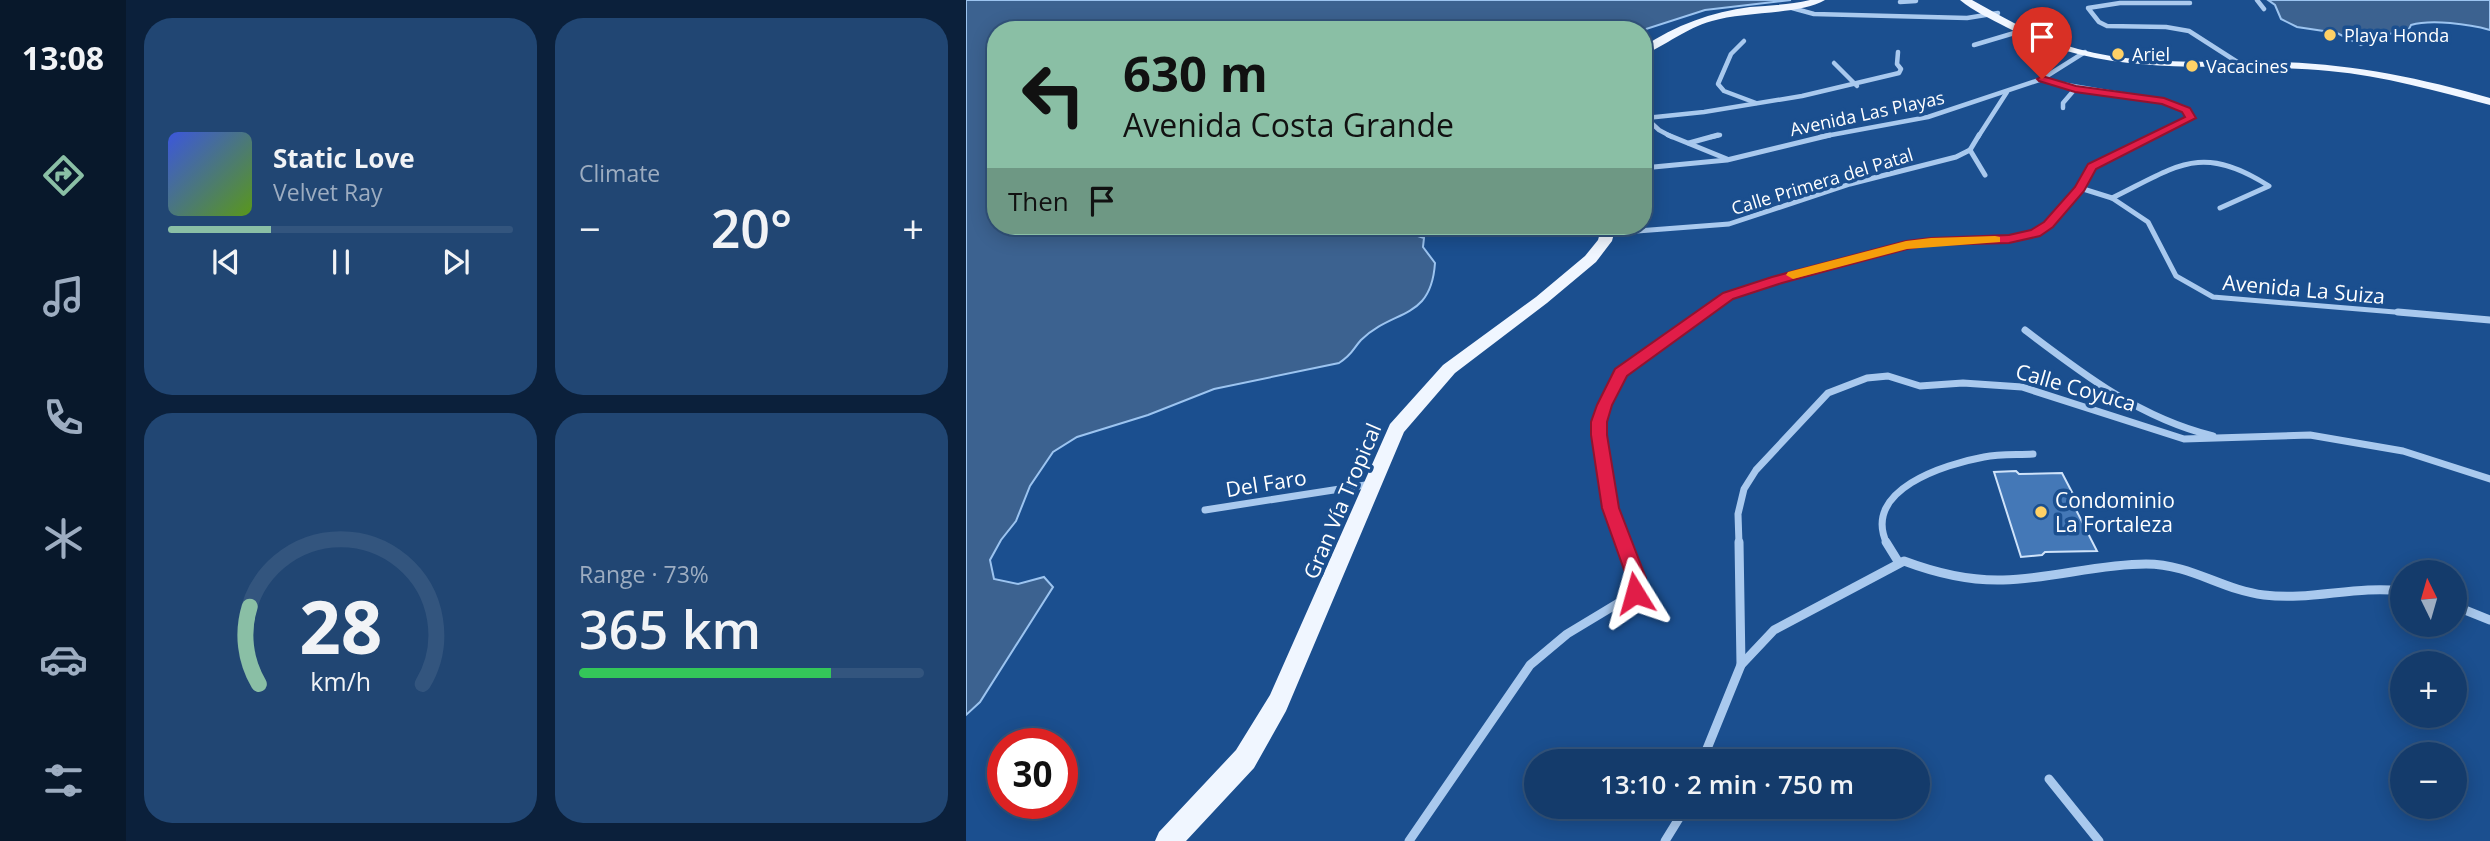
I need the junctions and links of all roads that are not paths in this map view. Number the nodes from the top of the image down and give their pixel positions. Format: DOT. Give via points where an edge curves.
graph roads {
  1 [pos="1820,0"];
  2 [pos="1915,0"];
  3 [pos="1965,0"];
  4 [pos="1975,0"];
  5 [pos="2257,0"];
  6 [pos="1900,2"];
  7 [pos="2190,3"];
  8 [pos="1792,8"];
  9 [pos="2264,9"];
  10 [pos="1995,14"];
  11 [pos="2021,31"];
  12 [pos="1744,41"];
  13 [pos="1652,45"];
  14 [pos="1973,45"];
  15 [pos="2085,53"];
  16 [pos="1898,55"];
  17 [pos="1834,63"];
  18 [pos="2241,63"];
  19 [pos="2042,79"];
  20 [pos="1857,86"];
  21 [pos="2075,89"];
  22 [pos="2007,92"];
  23 [pos="2490,99"];
  24 [pos="1757,103"];
  25 [pos="2063,108"];
  26 [pos="1652,117"];
  27 [pos="1652,126"];
  28 [pos="1720,135"];
  29 [pos="1688,143"];
  30 [pos="1970,150"];
  31 [pos="1727,160"];
  32 [pos="1652,167"];
  33 [pos="1985,175"];
  34 [pos="2080,188"];
  35 [pos="2112,198"];
  36 [pos="2220,208"];
  37 [pos="1652,229"];
  38 [pos="1607,235"];
  39 [pos="2490,320"];
  40 [pos="2025,330"];
  41 [pos="2224,439"];
  42 [pos="2033,454"];
  43 [pos="2490,479"];
  44 [pos="1373,484"];
  45 [pos="1205,510"];
  46 [pos="1899,563"];
  47 [pos="2390,591"];
  48 [pos="2468,611"];
  49 [pos="2490,620"];
  50 [pos="1741,665"];
  51 [pos="1707,749"];
  52 [pos="2049,779"];
  53 [pos="1679,819"];
  54 [pos="1168,841"];
  55 [pos="1409,841"];
  56 [pos="1665,841"];
  57 [pos="2099,841"];
  1 -- 8 [label="main road"];
  2 -- 6 [label="street"];
  3 -- 10 [label="main road"];
  4 -- 10 [label="main road"];
  5 -- 9 [label="street"];
  7 -- 18 [label="street" via="2115,1 2088,8 2107,26 2189,31"];
  8 -- 10 [label="street" via="1814,14 1967,18"];
  8 -- 13 [label="main road" via="1711,17"];
  10 -- 11 [label="main road"];
  10 -- 15 [label="main road"];
  11 -- 14 [label="street"];
  11 -- 15 [label="main road"];
  12 -- 24 [label="street" via="1731,54 1718,84 1724,91"];
  15 -- 18 [label="main road" via="2119,61"];
  15 -- 19 [label="street, Avenida Las Playas"];
  16 -- 20 [label="street" via="1899,73"];
  17 -- 20 [label="street"];
  18 -- 23 [label="main road" via="2395,76"];
  19 -- 21 [label="street"];
  19 -- 22 [label="street, Avenida Las Playas"];
  20 -- 24 [label="street"];
  21 -- 25 [label="street"];
  21 -- 34 [label="street" via="2164,101 2187,110 2190,118 2092,166"];
  22 -- 30 [label="street"];
  22 -- 31 [label="street, Avenida Las Playas" via="1928,117"];
  24 -- 26 [label="street"];
  27 -- 29 [label="street"];
  28 -- 29 [label="street"];
  29 -- 31 [label="street"];
  30 -- 33 [label="street"];
  30 -- 37 [label="street, Calle Primera del Patal" via="1729,224"];
  31 -- 32 [label="street, Avenida Las Playas"];
  34 -- 35 [label="street, Avenida La Suiza"];
  34 -- 55 [label="street" via="2049,225 2035,233 2009,239 1906,245 1728,296 1621,372 1604,405 1599,435 1611,508 1636,578 1635,593 1567,634 1530,665"];
  35 -- 36 [label="street" via="2201,160 2252,175 2269,186"];
  35 -- 39 [label="street, Avenida La Suiza" via="2148,222 2176,276 2213,297"];
  38 -- 44 [label="main road, Gran Vía Tropical" via="1599,252 1579,271 1450,368 1421,396 1396,429"];
  40 -- 41 [label="street" via="2119,400 2170,426"];
  41 -- 43 [label="street, Calle Coyuca" via="2289,434 2337,439 2403,451"];
  41 -- 50 [label="street, Calle Coyuca" via="2184,439 1997,383 1920,386 1888,376 1846,384 1828,393 1744,489 1738,514"];
  42 -- 46 [label="street" via="1959,464 1910,483 1894,495 1881,519 1885,540"];
  44 -- 45 [label="street, Del Faro"];
  44 -- 54 [label="main road, Gran Vía Tropical" via="1278,703 1245,759"];
  46 -- 47 [label="street" via="1968,577 2017,580 2087,568 2163,564 2247,592 2275,596"];
  46 -- 50 [label="street" via="1774,630"];
  48 -- 49 [label="street"];
  50 -- 51 [label="street"];
  52 -- 57 [label="street"];
  53 -- 56 [label="street"];
}
